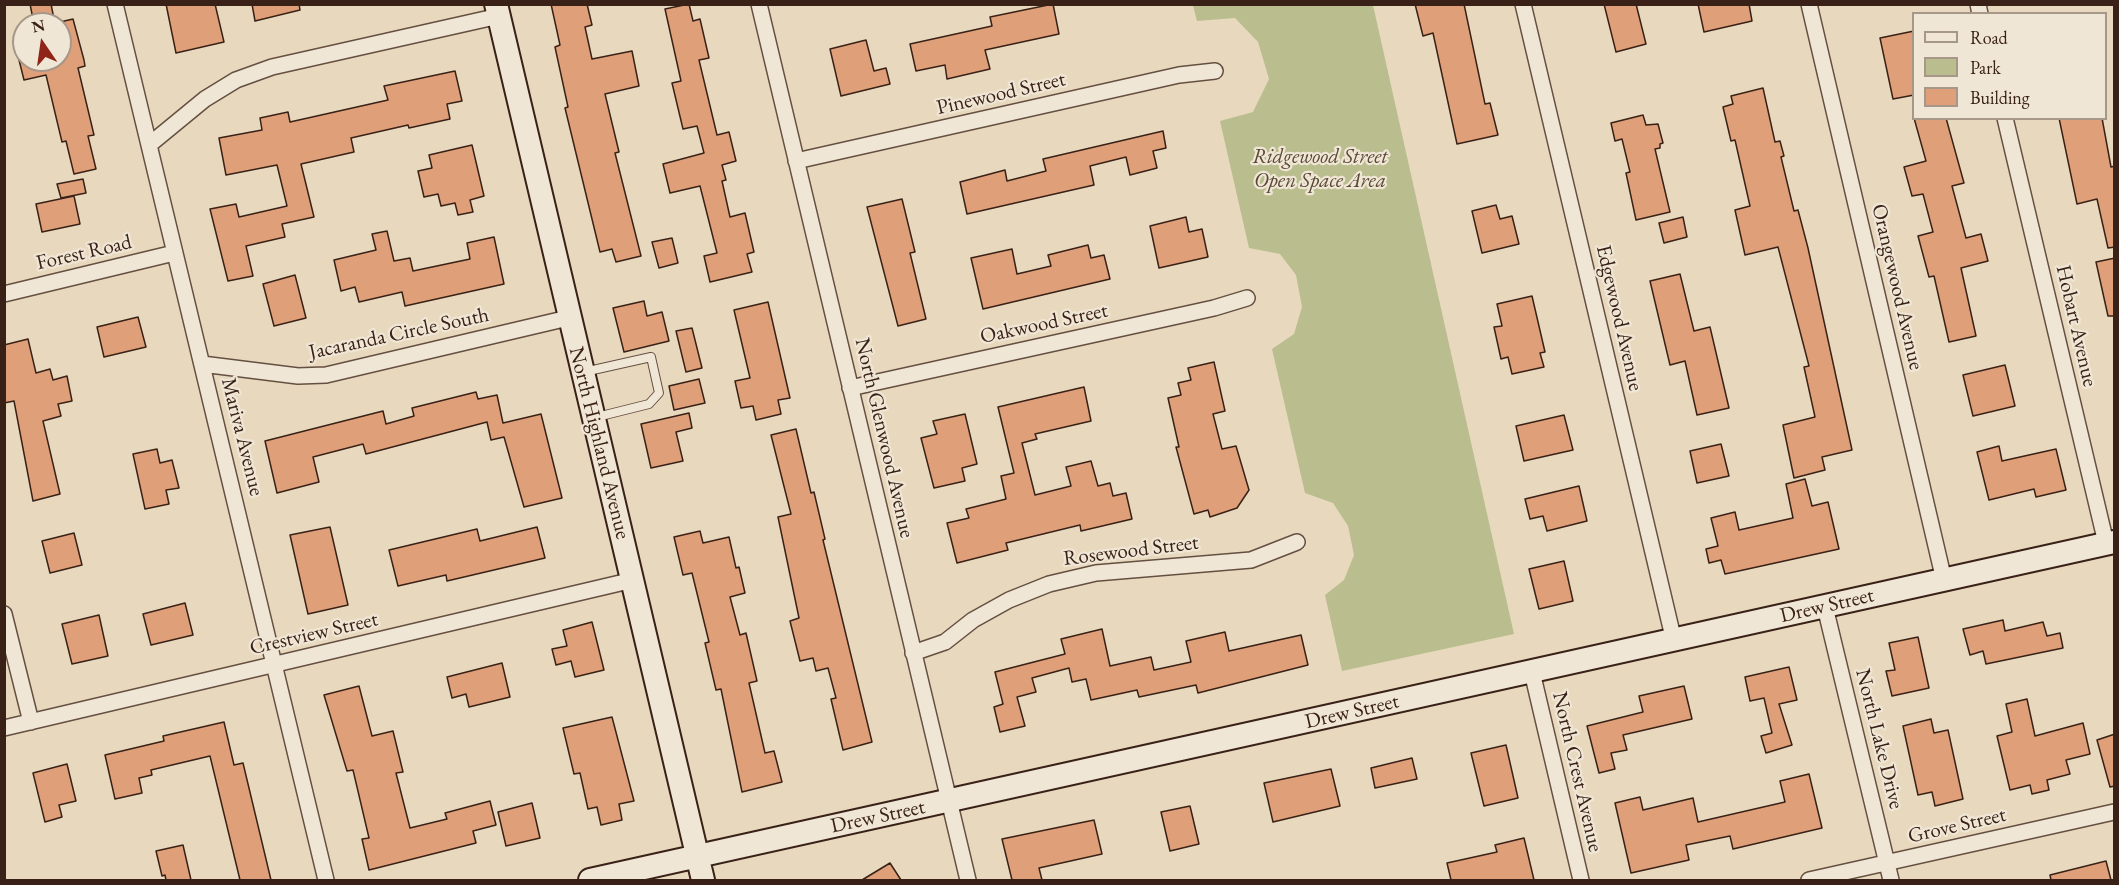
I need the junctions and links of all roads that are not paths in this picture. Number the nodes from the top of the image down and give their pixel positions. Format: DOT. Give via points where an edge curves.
graph roads {
  1 [pos="115,4"];
  2 [pos="759,4"];
  3 [pos="1523,4"];
  4 [pos="1809,4"];
  5 [pos="497,10"];
  6 [pos="1215,70"];
  7 [pos="2005,120"];
  8 [pos="149,145"];
  9 [pos="796,161"];
  10 [pos="174,253"];
  11 [pos="4,294"];
  12 [pos="1247,298"];
  13 [pos="568,318"];
  14 [pos="202,364"];
  15 [pos="582,372"];
  16 [pos="850,388"];
  17 [pos="593,418"];
  18 [pos="1297,542"];
  19 [pos="2110,543"];
  20 [pos="633,580"];
  21 [pos="1944,580"];
  22 [pos="1825,607"];
  23 [pos="4,614"];
  24 [pos="1674,641"];
  25 [pos="914,653"];
  26 [pos="275,665"];
  27 [pos="1532,672"];
  28 [pos="31,722"];
  29 [pos="4,728"];
  30 [pos="950,801"];
  31 [pos="2115,812"];
  32 [pos="697,856"];
  33 [pos="1887,863"];
  34 [pos="326,880"];
  35 [pos="590,880"];
  36 [pos="703,880"];
  37 [pos="968,880"];
  38 [pos="1581,880"];
  39 [pos="1809,880"];
  40 [pos="1891,880"];
  1 -- 8 [label="street, Mariva Avenue"];
  2 -- 9 [label="street, North Glenwood Avenue"];
  3 -- 24 [label="street, Edgewood Avenue"];
  4 -- 21 [label="street, Orangewood Avenue"];
  5 -- 8 [label="street" via="272,67 236,80 205,99"];
  5 -- 13 [label="main road, North Highland Avenue"];
  6 -- 9 [label="street, Pinewood Street"];
  7 -- 19 [label="street, Hobart Avenue"];
  8 -- 10 [label="street, Mariva Avenue"];
  9 -- 16 [label="street, North Glenwood Avenue"];
  10 -- 11 [label="street, Forest Road"];
  10 -- 14 [label="street, Mariva Avenue"];
  12 -- 16 [label="street, Oakwood Street"];
  13 -- 14 [label="street, Jacaranda Circle South" via="326,375 298,376"];
  13 -- 15 [label="main road, North Highland Avenue"];
  14 -- 26 [label="street, Mariva Avenue"];
  15 -- 17 [label="main road, North Highland Avenue"];
  15 -- 17 [label="lane" via="651,357 659,393 650,404"];
  16 -- 25 [label="street, North Glenwood Avenue"];
  17 -- 20 [label="main road, North Highland Avenue"];
  18 -- 25 [label="street, Rosewood Street" via="1251,560 1096,573 1049,584 1009,600 945,642"];
  19 -- 21 [label="main road, Drew Street"];
  20 -- 26 [label="street, Crestview Street"];
  20 -- 32 [label="main road, North Highland Avenue"];
  21 -- 22 [label="main road, Drew Street"];
  22 -- 24 [label="main road, Drew Street"];
  22 -- 33 [label="street, North Lake Drive"];
  23 -- 28 [label="street"];
  24 -- 27 [label="main road, Drew Street"];
  25 -- 30 [label="street, North Glenwood Avenue"];
  26 -- 28 [label="street, Crestview Street"];
  26 -- 34 [label="street, Mariva Avenue"];
  27 -- 30 [label="main road, Drew Street"];
  27 -- 38 [label="street, North Crest Avenue"];
  28 -- 29 [label="street, Crestview Street"];
  30 -- 32 [label="main road, Drew Street"];
  30 -- 37 [label="street, North Glenwood Avenue"];
  31 -- 33 [label="street, Grove Street"];
  32 -- 35 [label="main road, Drew Street"];
  32 -- 36 [label="main road, North Highland Avenue"];
  33 -- 39 [label="street, Grove Street"];
  33 -- 40 [label="street, North Lake Drive"];
}
